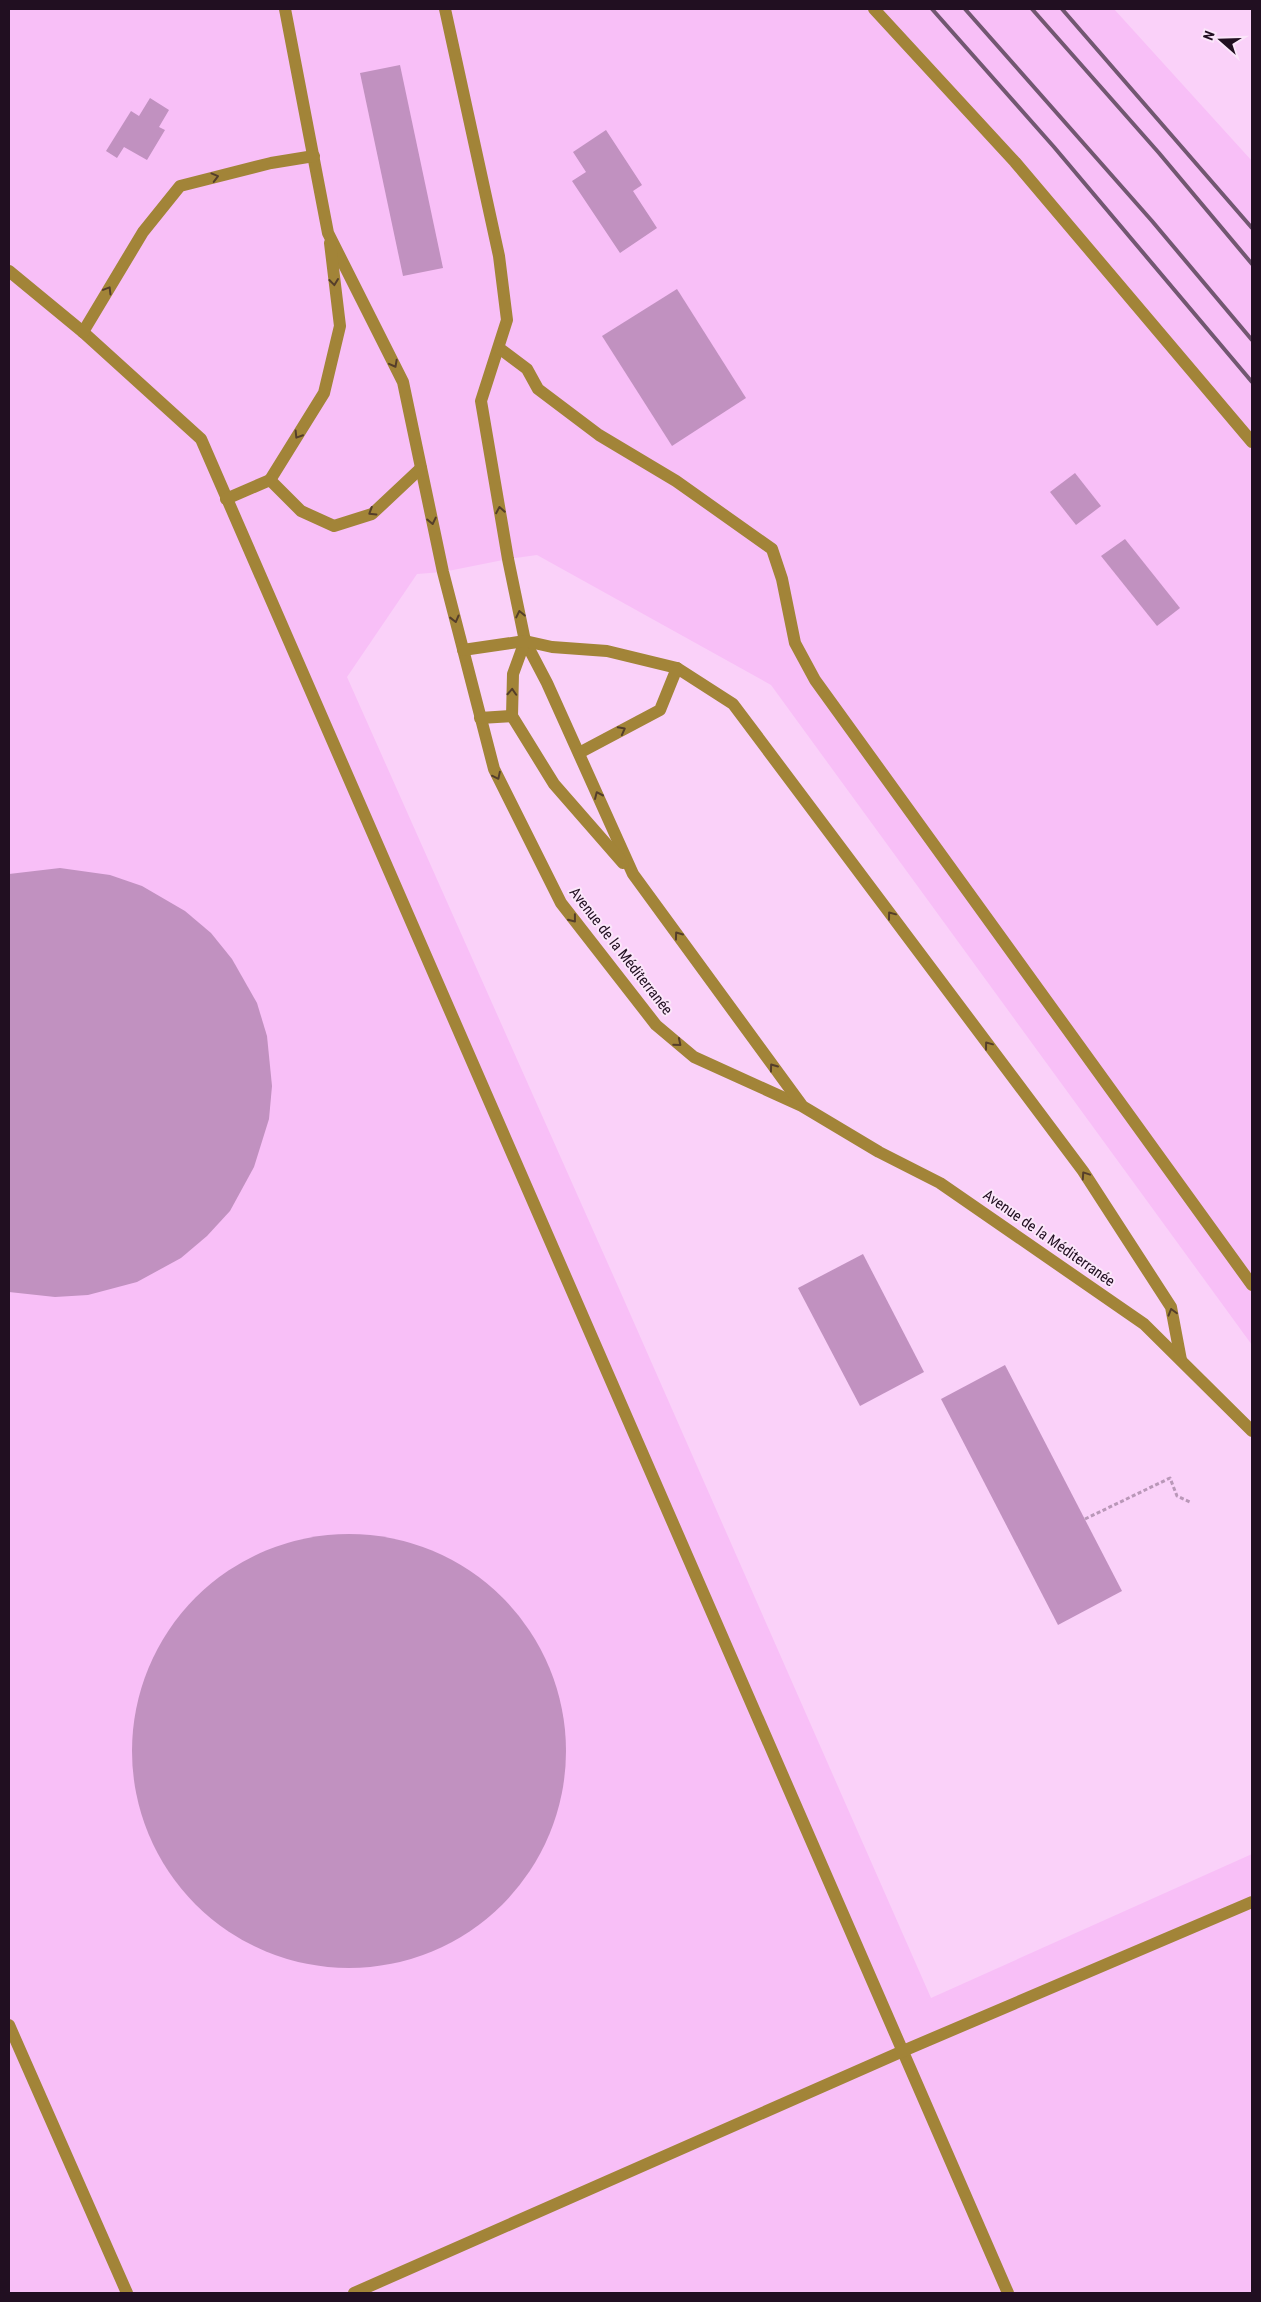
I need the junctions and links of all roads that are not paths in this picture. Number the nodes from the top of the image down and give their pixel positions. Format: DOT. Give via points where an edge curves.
graph roads {
  1 [pos="285,9"];
  2 [pos="446,9"];
  3 [pos="874,9"];
  4 [pos="314,156"];
  5 [pos="328,234"];
  6 [pos="9,271"];
  7 [pos="82,332"];
  8 [pos="499,348"];
  9 [pos="1252,442"];
  10 [pos="420,468"];
  11 [pos="270,480"];
  12 [pos="226,499"];
  13 [pos="526,641"];
  14 [pos="463,650"];
  15 [pos="677,668"];
  16 [pos="512,716"];
  17 [pos="480,718"];
  18 [pos="579,753"];
  19 [pos="633,874"];
  20 [pos="802,1106"];
  21 [pos="1252,1285"];
  22 [pos="1181,1360"];
  23 [pos="1252,1431"];
  24 [pos="1252,1902"];
  25 [pos="9,2025"];
  26 [pos="903,2051"];
  27 [pos="127,2293"];
  28 [pos="354,2293"];
  29 [pos="1008,2293"];
  1 -- 4 [label="street"];
  2 -- 8 [label="street, Avenue de la Méditerranée" via="499,256 507,320"];
  3 -- 9 [label="street" via="1015,162"];
  4 -- 5 [label="street"];
  7 -- 4 [label="street, one-way" via="143,232 180,186 271,163"];
  5 -- 10 [label="street, Avenue de la Méditerranée, one-way" via="403,382"];
  5 -- 11 [label="street, one-way" via="340,326 324,393"];
  6 -- 7 [label="street"];
  7 -- 12 [label="street" via="201,439"];
  13 -- 8 [label="street, Avenue de la Méditerranée, one-way" via="508,559 481,401"];
  8 -- 21 [label="street" via="527,369 538,389 599,435 676,481 772,549 782,579 795,643 814,680"];
  10 -- 11 [label="street, one-way" via="372,514 334,526 301,511"];
  10 -- 14 [label="street, Avenue de la Méditerranée, one-way"];
  11 -- 12 [label="street"];
  12 -- 26 [label="street"];
  13 -- 14 [label="street"];
  13 -- 15 [label="street" via="552,647 607,650"];
  16 -- 13 [label="street, one-way" via="513,674"];
  13 -- 18 [label="street, Avenue de la Méditerranée"];
  14 -- 17 [label="street, Avenue de la Méditerranée"];
  18 -- 15 [label="street, one-way" via="660,710"];
  22 -- 15 [label="street, one-way" via="1171,1307 1083,1171 734,704"];
  16 -- 17 [label="street"];
  16 -- 19 [label="street, Avenue de la Méditerranée" via="554,784"];
  17 -- 20 [label="street, Avenue de la Méditerranée, one-way" via="494,769 561,903 656,1025 694,1057"];
  19 -- 18 [label="street, Avenue de la Méditerranée, one-way"];
  20 -- 19 [label="street, Avenue de la Méditerranée, one-way"];
  20 -- 22 [label="street, Avenue de la Méditerranée" via="879,1152 940,1183 1144,1324"];
  22 -- 23 [label="street, Avenue de la Méditerranée"];
  24 -- 26 [label="street"];
  25 -- 27 [label="street"];
  26 -- 28 [label="street"];
  26 -- 29 [label="street"];
}
